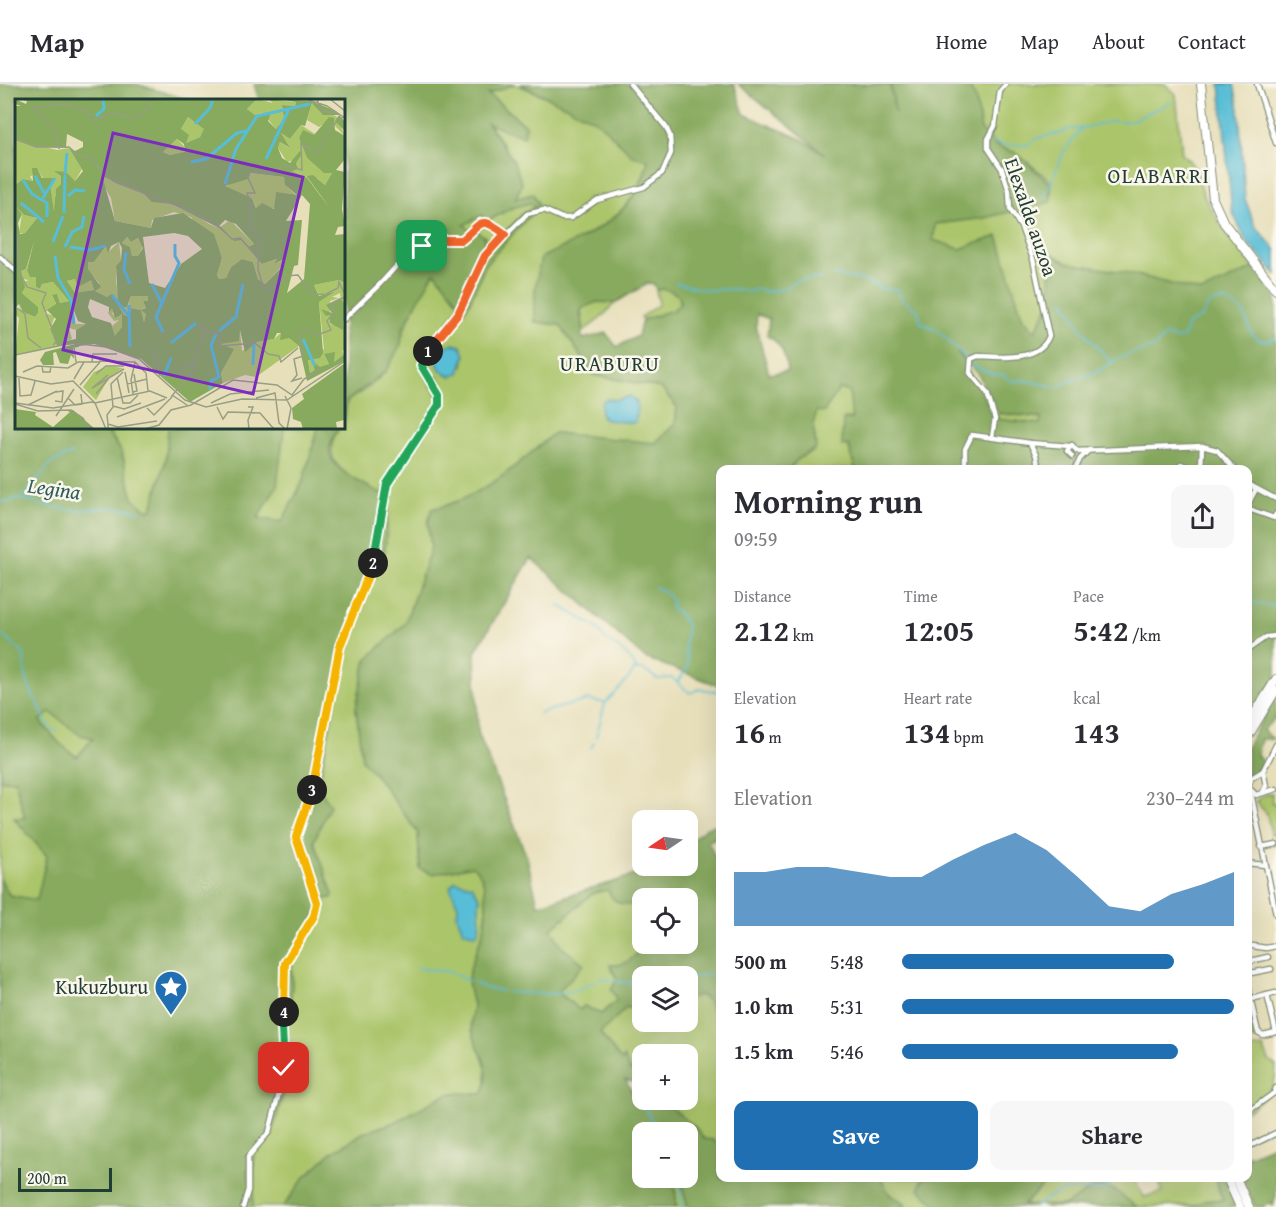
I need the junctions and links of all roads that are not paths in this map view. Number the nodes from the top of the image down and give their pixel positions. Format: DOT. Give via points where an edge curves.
graph roads {
  1 [pos="630,84"];
  2 [pos="1006,84"];
  3 [pos="1202,84"];
  4 [pos="1257,84"];
  5 [pos="1276,143"];
  6 [pos="505,234"];
  7 [pos="0,257"];
  8 [pos="15,270"];
  9 [pos="1276,284"];
  10 [pos="1276,290"];
  11 [pos="345,318"];
  12 [pos="992,437"];
  13 [pos="1030,444"];
  14 [pos="1070,446"];
  15 [pos="1202,446"];
  16 [pos="1089,450"];
  17 [pos="1075,453"];
  18 [pos="1080,459"];
  19 [pos="1181,464"];
  20 [pos="965,465"];
  21 [pos="1038,465"];
  22 [pos="1075,465"];
  23 [pos="1077,465"];
  24 [pos="1184,465"];
  25 [pos="1200,465"];
  26 [pos="1230,465"];
  27 [pos="1252,487"];
  28 [pos="1256,489"];
  29 [pos="1252,497"];
  30 [pos="1276,498"];
  31 [pos="1252,510"];
  32 [pos="1275,517"];
  33 [pos="1276,636"];
  34 [pos="1252,647"];
  35 [pos="1276,679"];
  36 [pos="1276,690"];
  37 [pos="1252,717"];
  38 [pos="1252,730"];
  39 [pos="1276,745"];
  40 [pos="1263,771"];
  41 [pos="1252,779"];
  42 [pos="1252,780"];
  43 [pos="1264,781"];
  44 [pos="1276,788"];
  45 [pos="1253,792"];
  46 [pos="1253,804"];
  47 [pos="1276,844"];
  48 [pos="1261,847"];
  49 [pos="1252,864"];
  50 [pos="1265,865"];
  51 [pos="1276,873"];
  52 [pos="1268,875"];
  53 [pos="1274,892"];
  54 [pos="1276,914"];
  55 [pos="1252,946"];
  56 [pos="1276,946"];
  57 [pos="1268,957"];
  58 [pos="1252,961"];
  59 [pos="1271,969"];
  60 [pos="1252,974"];
  61 [pos="1276,993"];
  62 [pos="1267,995"];
  63 [pos="1252,999"];
  64 [pos="1252,1004"];
  65 [pos="1276,1032"];
  66 [pos="1275,1092"];
  67 [pos="1252,1109"];
  68 [pos="1276,1133"];
  69 [pos="1252,1145"];
  70 [pos="1229,1182"];
  71 [pos="1238,1182"];
  72 [pos="243,1207"];
  73 [pos="1240,1207"];
  74 [pos="1249,1207"];
  1 -- 6 [label="street" via="668,131 671,153 662,173 638,189 597,200 572,218 534,211"];
  2 -- 12 [label="street, Elexalde auzoa" via="1000,91 988,148 1002,169 1010,209 1033,259 1049,336 1031,354 971,359 970,373 985,388 995,419"];
  3 -- 9 [label="highway" via="1217,200"];
  3 -- 10 [label="highway" via="1213,200 1224,223"];
  4 -- 5 [label="street"];
  6 -- 11 [label="street" via="483,222 462,240 414,247"];
  6 -- 72 [label="street" via="485,256 458,314 422,360 422,369 439,395 439,405 387,484 375,559 340,646 311,793 296,837 316,896 316,909 285,963 283,1078 268,1132 248,1157 248,1190"];
  7 -- 8 [label="street"];
  12 -- 13 [label="street"];
  12 -- 20 [label="street" via="969,438"];
  13 -- 14 [label="street"];
  13 -- 21 [label="street"];
  14 -- 17 [label="street" via="1075,446"];
  14 -- 17 [label="street" via="1067,451"];
  15 -- 16 [label="street"];
  15 -- 25 [label="street"];
  15 -- 26 [label="street" via="1217,450"];
  16 -- 17 [label="street"];
  16 -- 18 [label="street"];
  17 -- 18 [label="street"];
  17 -- 22 [label="street"];
  18 -- 23 [label="street"];
  19 -- 24 [label="street"];
  27 -- 28 [label="street"];
  28 -- 29 [label="street"];
  28 -- 30 [label="street"];
  31 -- 32 [label="street"];
  33 -- 34 [label="street" via="1266,637"];
  35 -- 37 [label="highway"];
  36 -- 38 [label="highway"];
  39 -- 40 [label="street"];
  40 -- 41 [label="street"];
  40 -- 43 [label="street"];
  42 -- 43 [label="street"];
  43 -- 44 [label="street"];
  43 -- 45 [label="street"];
  44 -- 45 [label="street"];
  45 -- 46 [label="street"];
  46 -- 48 [label="street"];
  47 -- 48 [label="street"];
  48 -- 50 [label="street"];
  49 -- 50 [label="street"];
  50 -- 52 [label="street"];
  51 -- 52 [label="street"];
  52 -- 53 [label="street"];
  53 -- 54 [label="street"];
  55 -- 56 [label="street"];
  57 -- 58 [label="street"];
  59 -- 60 [label="street"];
  61 -- 62 [label="street"];
  62 -- 63 [label="street"];
  62 -- 65 [label="street"];
  64 -- 65 [label="street" via="1258,1032"];
  66 -- 67 [label="street"];
  68 -- 69 [label="street"];
  70 -- 73 [label="highway"];
  71 -- 74 [label="highway"];
}
